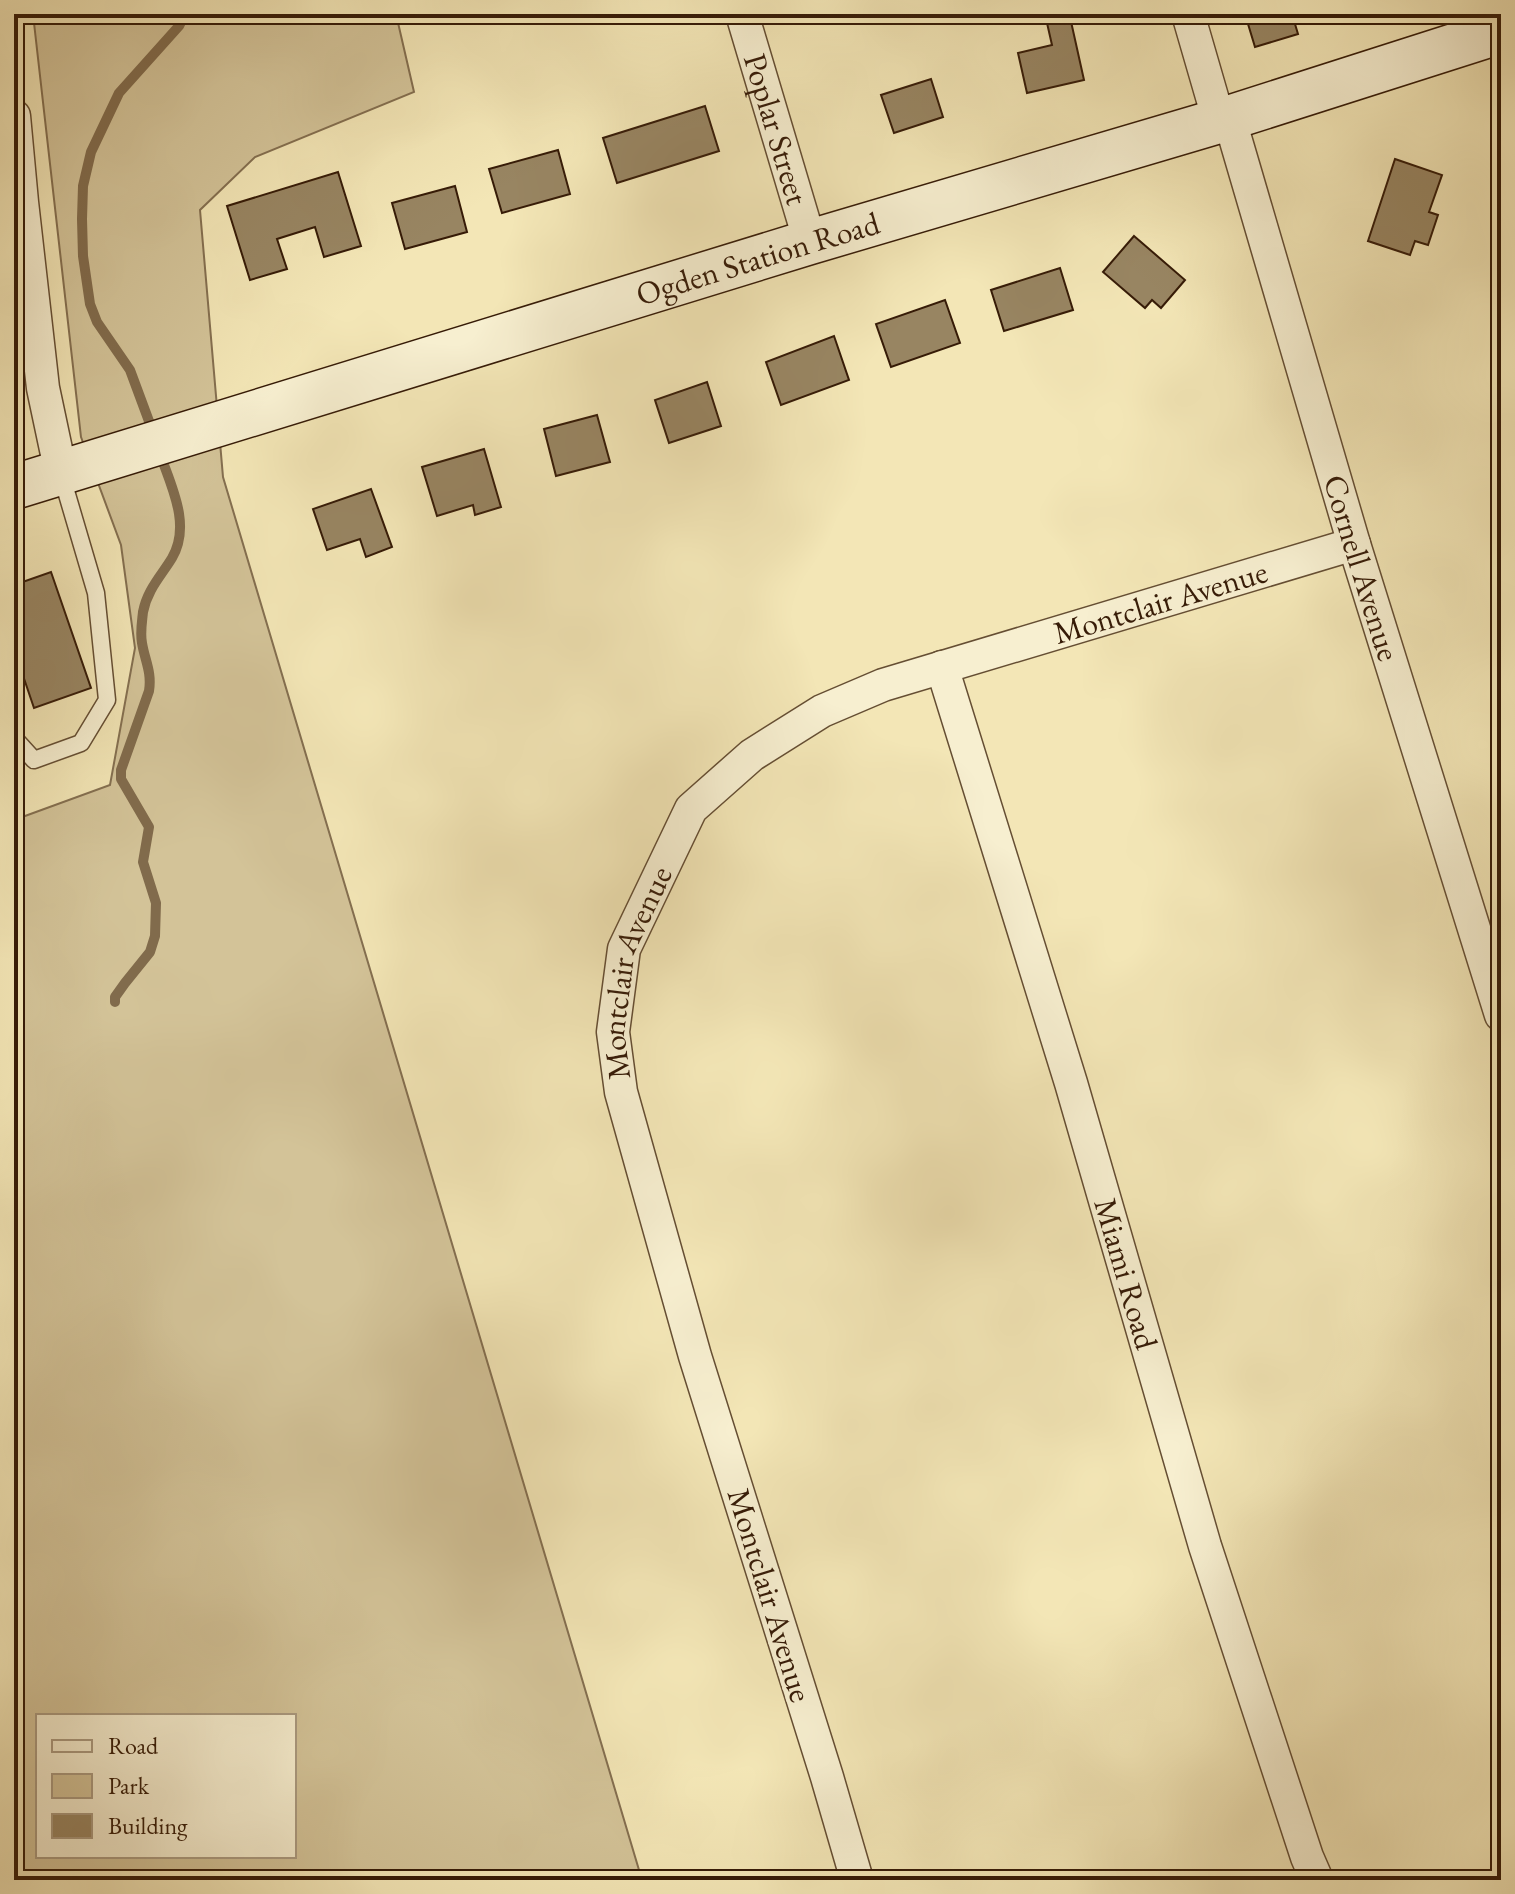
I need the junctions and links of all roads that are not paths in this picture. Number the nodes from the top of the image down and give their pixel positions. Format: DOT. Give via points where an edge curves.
graph roads {
  1 [pos="742,14"];
  2 [pos="1188,14"];
  3 [pos="1501,31"];
  4 [pos="14,116"];
  5 [pos="1224,119"];
  6 [pos="810,242"];
  7 [pos="61,473"];
  8 [pos="14,487"];
  9 [pos="1354,544"];
  10 [pos="942,667"];
  11 [pos="14,738"];
  12 [pos="1501,1015"];
  13 [pos="857,1880"];
  14 [pos="1317,1880"];
  1 -- 6 [label="street, Poplar Street"];
  2 -- 5 [label="street, Cornell Avenue"];
  3 -- 5 [label="street, Ogden Station Road"];
  4 -- 7 [label="street" via="43,388"];
  5 -- 6 [label="street, Ogden Station Road"];
  5 -- 9 [label="street, Cornell Avenue"];
  6 -- 7 [label="street, Ogden Station Road"];
  7 -- 8 [label="street, Ogden Station Road"];
  7 -- 11 [label="lane" via="96,593 107,700 81,743 34,760"];
  9 -- 10 [label="street, Montclair Avenue"];
  9 -- 12 [label="street, Cornell Avenue"];
  10 -- 13 [label="street, Montclair Avenue" via="822,711 752,755 691,809 624,949 613,1032 621,1092 691,1342"];
  10 -- 14 [label="street, Miami Road" via="1071,1083 1205,1546"];
}
